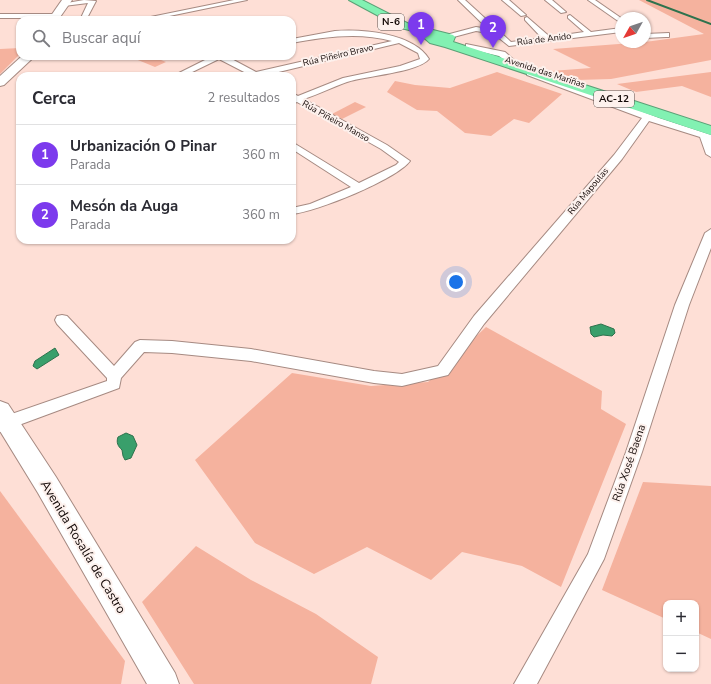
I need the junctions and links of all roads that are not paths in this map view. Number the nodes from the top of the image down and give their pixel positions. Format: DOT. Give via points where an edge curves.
graph roads {
  1 [pos="244,0"];
  2 [pos="354,0"];
  3 [pos="461,0"];
  4 [pos="505,0"];
  5 [pos="548,0"];
  6 [pos="592,0"];
  7 [pos="66,2"];
  8 [pos="563,12"];
  9 [pos="0,16"];
  10 [pos="56,16"];
  11 [pos="85,16"];
  12 [pos="160,16"];
  13 [pos="16,17"];
  14 [pos="570,17"];
  15 [pos="615,17"];
  16 [pos="390,21"];
  17 [pos="615,31"];
  18 [pos="495,32"];
  19 [pos="590,34"];
  20 [pos="666,35"];
  21 [pos="651,36"];
  22 [pos="439,39"];
  23 [pos="548,39"];
  24 [pos="296,40"];
  25 [pos="407,42"];
  26 [pos="508,44"];
  27 [pos="25,60"];
  28 [pos="211,60"];
  29 [pos="226,60"];
  30 [pos="510,60"];
  31 [pos="185,72"];
  32 [pos="248,72"];
  33 [pos="268,72"];
  34 [pos="0,82"];
  35 [pos="296,97"];
  36 [pos="296,100"];
  37 [pos="647,117"];
  38 [pos="709,132"];
  39 [pos="296,148"];
  40 [pos="711,154"];
  41 [pos="358,187"];
  42 [pos="296,211"];
  43 [pos="711,233"];
  44 [pos="62,320"];
  45 [pos="114,376"];
  46 [pos="3,419"];
  47 [pos="164,684"];
  48 [pos="525,684"];
  1 -- 12 [label="street"];
  2 -- 16 [label="highway, Avenida das Mariñas / N-6"];
  2 -- 22 [label="highway, Avenida das Mariñas / N-6" via="405,26"];
  3 -- 18 [label="street, Rúa de Anido"];
  4 -- 23 [label="street"];
  5 -- 8 [label="street"];
  6 -- 15 [label="street"];
  7 -- 10 [label="street"];
  7 -- 11 [label="street" via="93,0"];
  9 -- 13 [label="street"];
  14 -- 19 [label="street"];
  16 -- 22 [label="highway, Avenida das Mariñas / N-6"];
  16 -- 25 [label="highway" via="411,34"];
  17 -- 19 [label="street, Rúa de Anido"];
  18 -- 22 [label="street" via="476,29"];
  18 -- 26 [label="street, Rúa de Anido"];
  19 -- 23 [label="street, Rúa de Anido"];
  20 -- 21 [label="street"];
  22 -- 25 [label="highway"];
  22 -- 30 [label="highway, Avenida das Mariñas / AC-12"];
  22 -- 30 [label="highway, Avenida das Mariñas / AC-12"];
  23 -- 26 [label="street, Rúa de Anido"];
  24 -- 25 [label="street" via="342,32"];
  25 -- 33 [label="street, Rúa Piñeiro Bravo"];
  25 -- 35 [label="street, Rúa Piñeiro Manso" via="422,52 425,58 423,61 346,80"];
  26 -- 30 [label="street" via="513,51"];
  27 -- 34 [label="street"];
  28 -- 31 [label="street"];
  29 -- 32 [label="street"];
  30 -- 37 [label="street, Avenida das Mariñas" via="548,81"];
  30 -- 38 [label="highway, Avenida das Mariñas / AC-12"];
  36 -- 41 [label="street, Rúa Piñeiro Manso" via="404,161 400,167"];
  37 -- 38 [label="street, Avenida das Mariñas"];
  37 -- 45 [label="street, Rúa Mapoulas" via="625,147 480,320 443,371 402,380 251,355 140,346"];
  38 -- 40 [label="street"];
  39 -- 41 [label="street"];
  41 -- 42 [label="street, Rúa Piñeiro Manso" via="306,210"];
  43 -- 48 [label="street, Rúa Xosé Baena" via="682,305 634,452 595,560"];
  44 -- 45 [label="street"];
  45 -- 46 [label="street" via="114,384 98,391"];
  46 -- 47 [label="street, Avenida Rosalía de Castro"];
}
